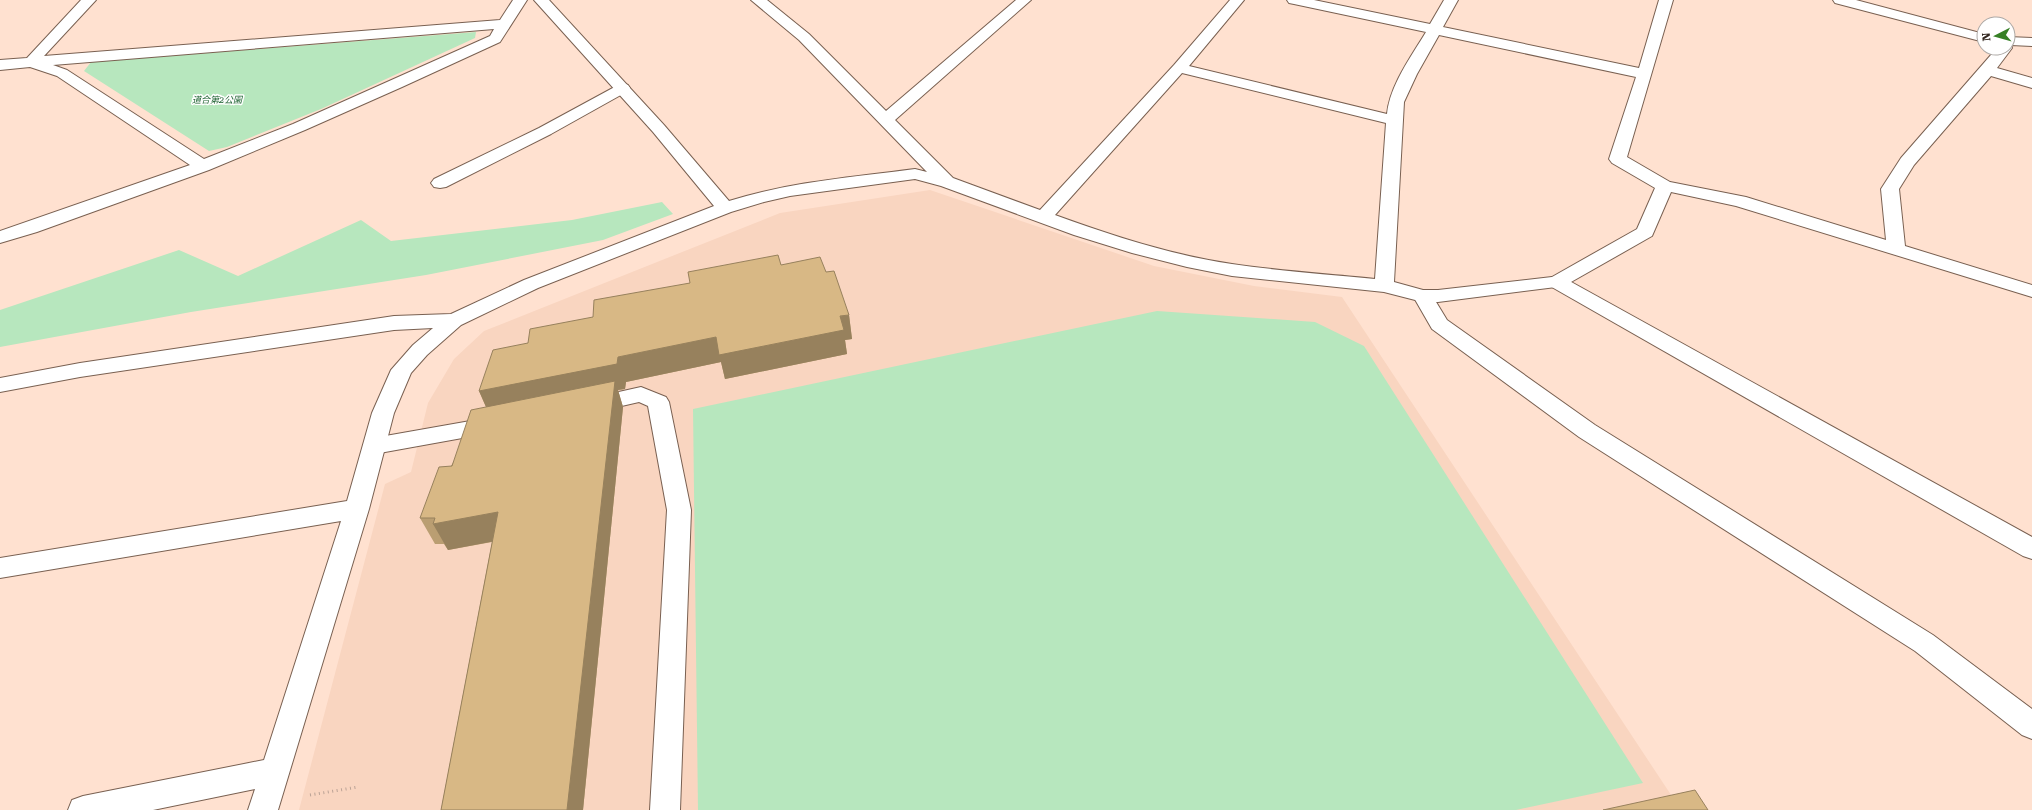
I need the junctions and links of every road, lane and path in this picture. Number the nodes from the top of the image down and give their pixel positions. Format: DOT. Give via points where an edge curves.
graph roads {
  1 [pos="89,0"];
  2 [pos="520,0"];
  3 [pos="541,0"];
  4 [pos="758,0"];
  5 [pos="1024,0"];
  6 [pos="1237,0"];
  7 [pos="1294,0"];
  8 [pos="1451,0"];
  9 [pos="1666,0"];
  10 [pos="1840,0"];
  11 [pos="504,24"];
  12 [pos="1434,29"];
  13 [pos="1976,36"];
  14 [pos="2032,42"];
  15 [pos="2016,43"];
  16 [pos="1998,56"];
  17 [pos="31,62"];
  18 [pos="0,65"];
  19 [pos="1179,68"];
  20 [pos="1988,70"];
  21 [pos="1645,74"];
  22 [pos="2032,83"];
  23 [pos="622,88"];
  24 [pos="885,120"];
  25 [pos="1393,120"];
  26 [pos="203,166"];
  27 [pos="947,182"];
  28 [pos="440,183"];
  29 [pos="1665,186"];
  30 [pos="725,208"];
  31 [pos="1044,217"];
  32 [pos="0,237"];
  33 [pos="1896,249"];
  34 [pos="1557,282"];
  35 [pos="1384,286"];
  36 [pos="2032,291"];
  37 [pos="1423,296"];
  38 [pos="454,320"];
  39 [pos="0,385"];
  40 [pos="572,409"];
  41 [pos="518,420"];
  42 [pos="374,446"];
  43 [pos="357,509"];
  44 [pos="2032,549"];
  45 [pos="0,568"];
  46 [pos="2032,726"];
  47 [pos="276,770"];
  48 [pos="358,787"];
  49 [pos="303,796"];
  50 [pos="83,810"];
  51 [pos="263,810"];
  52 [pos="665,810"];
  1 -- 17 [label="street"];
  2 -- 11 [label="street"];
  3 -- 23 [label="street"];
  4 -- 24 [label="street" via="804,36"];
  5 -- 24 [label="street"];
  6 -- 19 [label="street"];
  7 -- 12 [label="street"];
  8 -- 12 [label="street"];
  9 -- 21 [label="street"];
  10 -- 13 [label="street"];
  11 -- 17 [label="street"];
  11 -- 26 [label="street" via="495,38 488,42 299,128"];
  12 -- 21 [label="street"];
  12 -- 25 [label="street" via="1396,102"];
  14 -- 15 [label="street"];
  16 -- 20 [label="street"];
  17 -- 18 [label="street"];
  17 -- 26 [label="street" via="62,73"];
  19 -- 25 [label="street"];
  19 -- 31 [label="street"];
  20 -- 22 [label="street"];
  20 -- 33 [label="street" via="1907,162 1890,189"];
  21 -- 29 [label="street" via="1618,159"];
  23 -- 28 [label="street" via="545,131"];
  23 -- 30 [label="street" via="690,164"];
  24 -- 27 [label="street"];
  25 -- 35 [label="street"];
  26 -- 32 [label="street"];
  27 -- 30 [label="street" via="915,174 872,178 790,191"];
  27 -- 31 [label="street"];
  29 -- 33 [label="street" via="1740,201"];
  29 -- 34 [label="street" via="1645,232"];
  30 -- 38 [label="street" via="531,284"];
  31 -- 35 [label="street" via="1138,249 1195,263 1232,270"];
  33 -- 36 [label="street"];
  34 -- 37 [label="street"];
  34 -- 44 [label="street"];
  35 -- 37 [label="street"];
  37 -- 46 [label="street" via="1439,324 1587,431 1924,643"];
  38 -- 39 [label="street" via="394,323 80,370"];
  38 -- 42 [label="street" via="402,370 383,413"];
  40 -- 52 [label="street" via="641,394 658,402 679,510"];
  41 -- 42 [label="street"];
  42 -- 43 [label="street"];
  43 -- 45 [label="street"];
  43 -- 47 [label="street"];
  47 -- 50 [label="street"];
  47 -- 51 [label="street"];
  48 -- 49 [label="path"];
}
